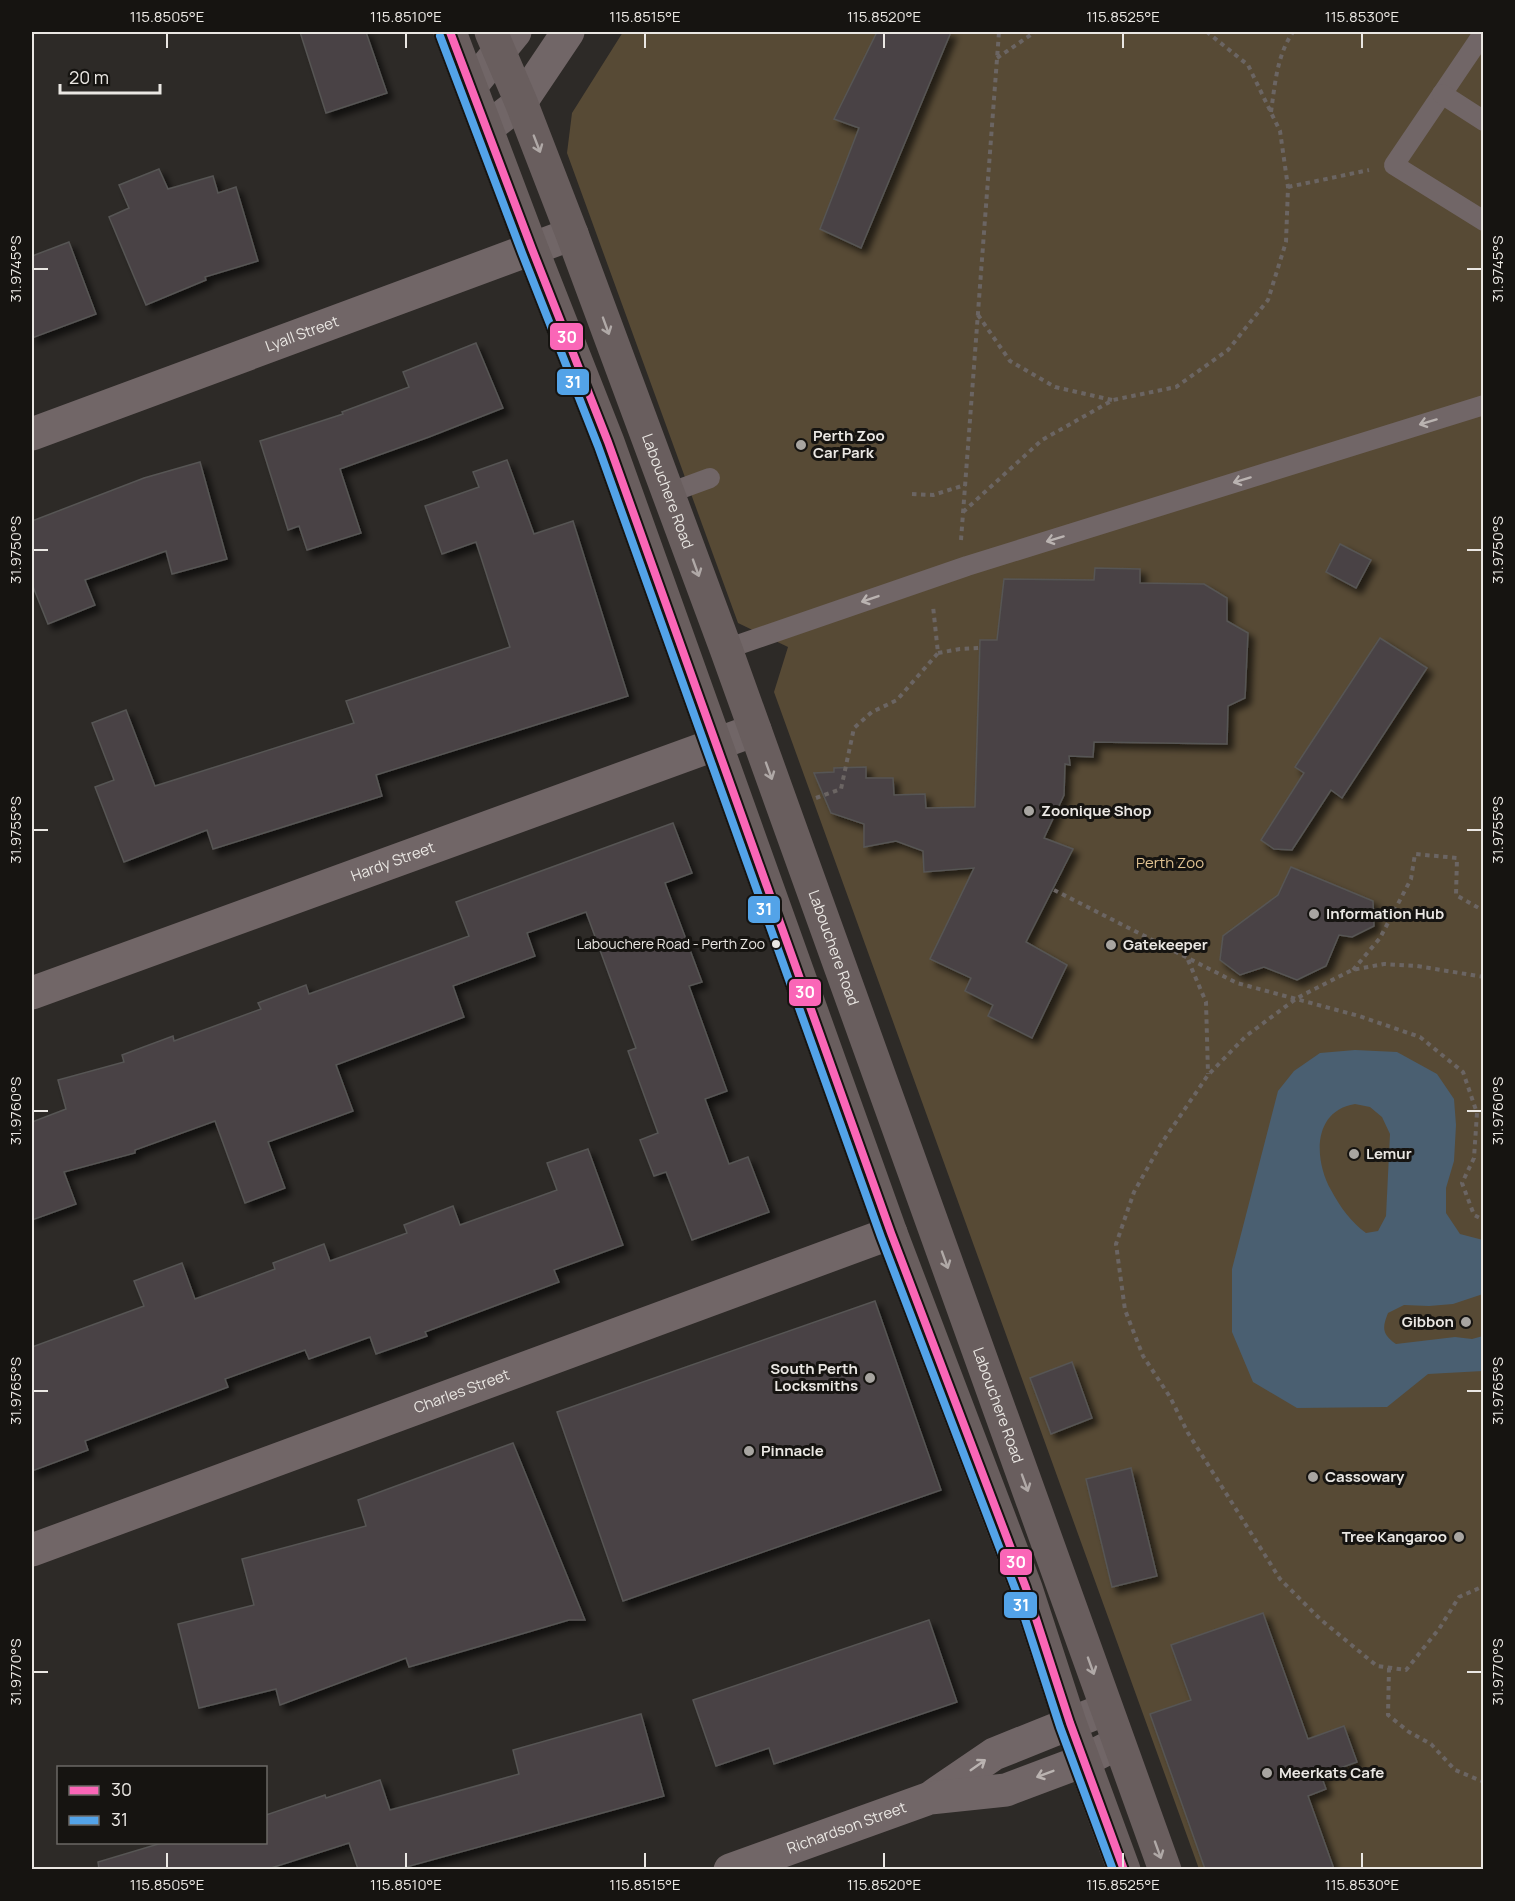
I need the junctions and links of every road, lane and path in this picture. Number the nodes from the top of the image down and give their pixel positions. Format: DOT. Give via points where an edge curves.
graph roads {
  1 [pos="450,32"];
  2 [pos="568,32"];
  3 [pos="999,32"];
  4 [pos="1035,32"];
  5 [pos="1207,32"];
  6 [pos="1293,32"];
  7 [pos="1484,32"];
  8 [pos="502,38"];
  9 [pos="997,58"];
  10 [pos="471,86"];
  11 [pos="1442,94"];
  12 [pos="521,102"];
  13 [pos="1271,112"];
  14 [pos="1484,121"];
  15 [pos="487,128"];
  16 [pos="1394,165"];
  17 [pos="1288,187"];
  18 [pos="1484,221"];
  19 [pos="572,234"];
  20 [pos="532,249"];
  21 [pos="978,314"];
  22 [pos="1113,400"];
  23 [pos="1484,405"];
  24 [pos="32,434"];
  25 [pos="710,478"];
  26 [pos="965,485"];
  27 [pos="669,493"];
  28 [pos="912,494"];
  29 [pos="963,512"];
  30 [pos="967,566"];
  31 [pos="933,600"];
  32 [pos="980,648"];
  33 [pos="726,649"];
  34 [pos="938,653"];
  35 [pos="755,730"];
  36 [pos="716,744"];
  37 [pos="807,801"];
  38 [pos="1054,890"];
  39 [pos="1484,911"];
  40 [pos="1188,959"];
  41 [pos="1352,970"];
  42 [pos="1484,977"];
  43 [pos="32,993"];
  44 [pos="1297,998"];
  45 [pos="1208,1075"];
  46 [pos="1484,1220"];
  47 [pos="891,1233"];
  48 [pos="32,1550"];
  49 [pos="1484,1586"];
  50 [pos="1389,1668"];
  51 [pos="1106,1709"];
  52 [pos="1070,1723"];
  53 [pos="1118,1743"];
  54 [pos="1083,1761"];
  55 [pos="1484,1782"];
  56 [pos="930,1798"];
  57 [pos="1484,1863"];
  58 [pos="729,1869"];
  59 [pos="1124,1869"];
  60 [pos="1165,1869"];
  61 [pos="1483,1869"];
  1 -- 10 [label="main road"];
  2 -- 12 [label="street"];
  3 -- 9 [label="path"];
  4 -- 9 [label="path"];
  5 -- 13 [label="path" via="1248,65"];
  6 -- 13 [label="path" via="1278,65"];
  7 -- 11 [label="lane"];
  8 -- 10 [label="street"];
  8 -- 12 [label="main road, Labouchere Road"];
  9 -- 21 [label="path"];
  10 -- 15 [label="main road"];
  11 -- 14 [label="lane"];
  11 -- 16 [label="lane"];
  12 -- 15 [label="street"];
  12 -- 19 [label="main road, Labouchere Road, one-way"];
  13 -- 17 [label="path" via="1280,131"];
  15 -- 20 [label="main road"];
  16 -- 17 [label="path"];
  16 -- 18 [label="lane"];
  17 -- 22 [label="path" via="1286,242 1268,300 1228,350 1176,387"];
  19 -- 20 [label="street, Lyall Street"];
  19 -- 27 [label="main road, Labouchere Road, one-way"];
  20 -- 24 [label="street, Lyall Street"];
  20 -- 36 [label="main road" via="608,442"];
  21 -- 22 [label="path" via="1010,361 1055,387"];
  21 -- 26 [label="path"];
  22 -- 29 [label="path" via="1042,440"];
  23 -- 30 [label="lane, one-way"];
  25 -- 27 [label="lane"];
  26 -- 28 [label="path" via="933,495"];
  26 -- 29 [label="path"];
  27 -- 33 [label="main road, Labouchere Road, one-way"];
  29 -- 30 [label="path" via="960,546"];
  30 -- 33 [label="lane, one-way"];
  31 -- 34 [label="path"];
  32 -- 34 [label="path"];
  33 -- 35 [label="main road, Labouchere Road"];
  34 -- 37 [label="path" via="897,700 872,712 854,728 841,789"];
  35 -- 36 [label="street, Hardy Street"];
  35 -- 51 [label="main road, Labouchere Road, one-way"];
  36 -- 43 [label="street, Hardy Street"];
  36 -- 47 [label="main road"];
  38 -- 40 [label="path"];
  39 -- 41 [label="path" via="1456,895 1457,858 1415,854 1411,879 1380,938"];
  40 -- 44 [label="path" via="1237,983"];
  40 -- 45 [label="path" via="1206,1002"];
  41 -- 42 [label="path" via="1384,964"];
  41 -- 44 [label="path"];
  44 -- 45 [label="path" via="1246,1036"];
  44 -- 46 [label="path" via="1420,1037 1463,1072 1477,1113 1474,1158 1462,1184 1474,1215"];
  45 -- 50 [label="path" via="1161,1144 1131,1202 1116,1244 1125,1310 1143,1356 1280,1579 1320,1619 1377,1666"];
  47 -- 48 [label="street, Charles Street"];
  47 -- 52 [label="main road" via="1026,1588"];
  49 -- 50 [label="path" via="1459,1597 1407,1670"];
  50 -- 55 [label="path" via="1388,1715 1431,1744 1455,1770"];
  51 -- 52 [label="street, Richardson Street"];
  51 -- 53 [label="main road, Labouchere Road"];
  52 -- 54 [label="main road"];
  56 -- 52 [label="street, Richardson Street, one-way" via="994,1754"];
  53 -- 54 [label="street, Richardson Street"];
  53 -- 60 [label="main road, Labouchere Road, one-way"];
  54 -- 56 [label="street, Richardson Street, one-way" via="1006,1790"];
  54 -- 59 [label="main road"];
  56 -- 58 [label="street, Richardson Street"];
  57 -- 61 [label="path"];
}
